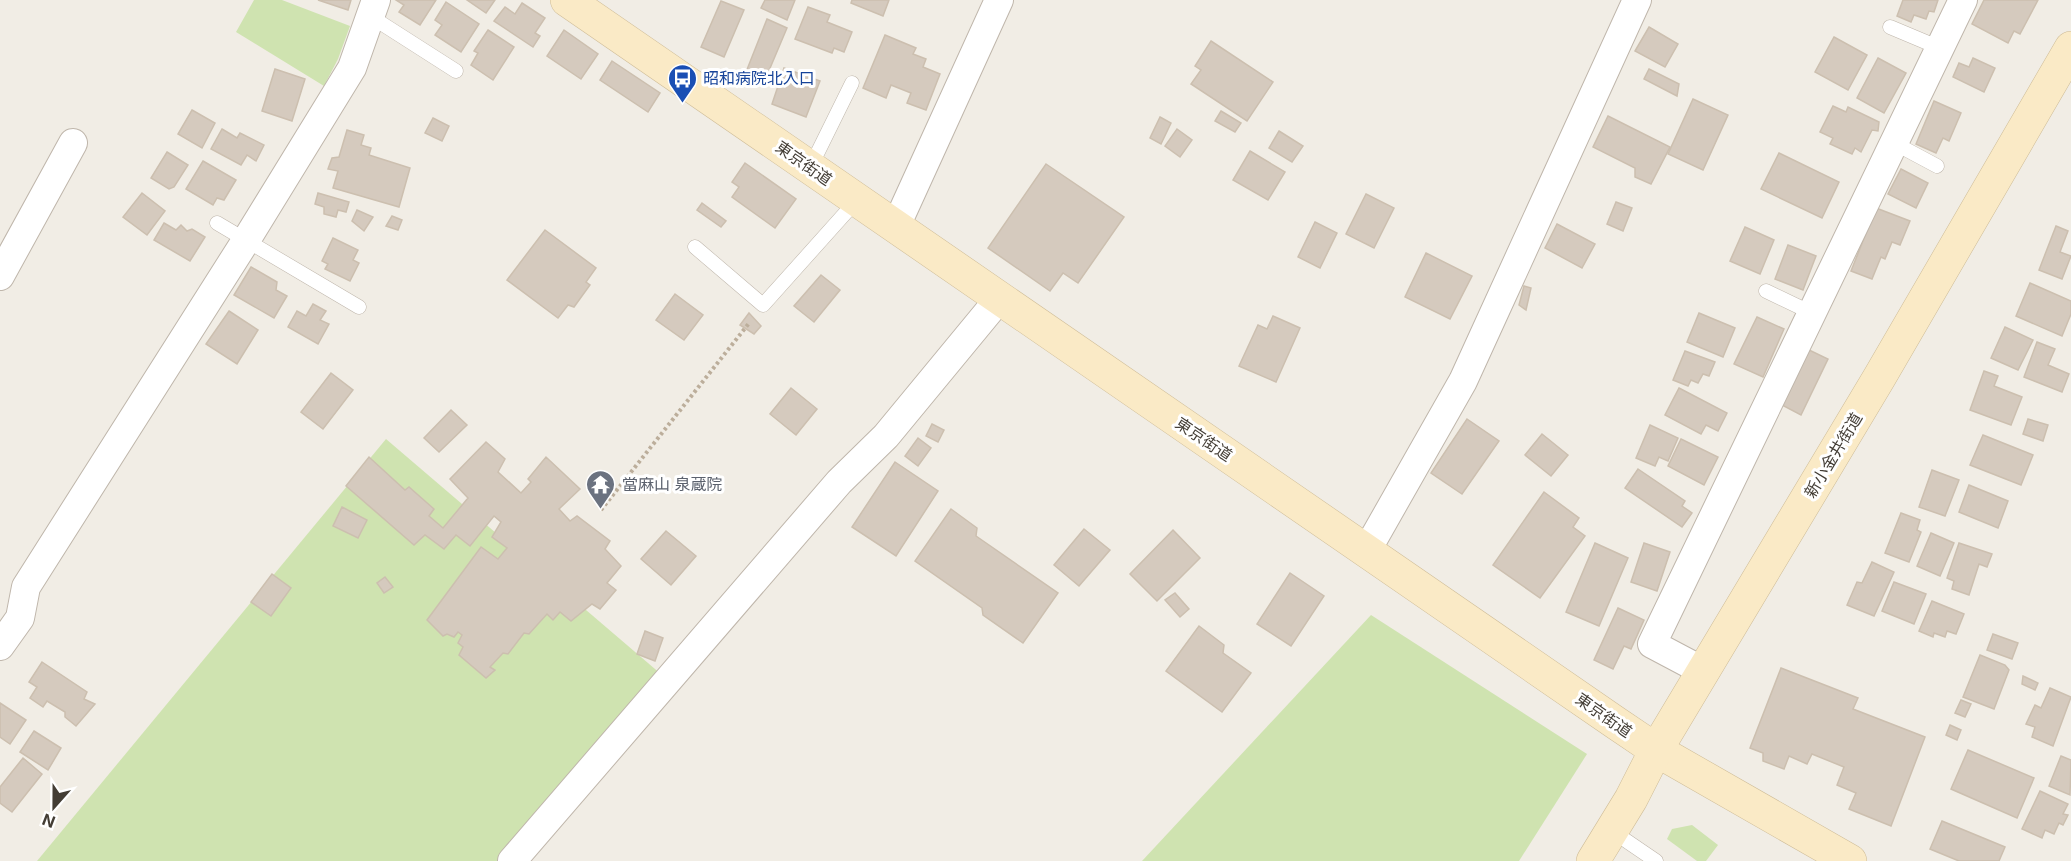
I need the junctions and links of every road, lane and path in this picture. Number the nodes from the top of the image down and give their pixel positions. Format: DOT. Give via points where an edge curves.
graph roads {
  1 [pos="999,0"];
  2 [pos="1637,0"];
  3 [pos="1963,0"];
  4 [pos="571,1"];
  5 [pos="373,8"];
  6 [pos="1890,27"];
  7 [pos="1940,48"];
  8 [pos="2071,48"];
  9 [pos="456,71"];
  10 [pos="852,83"];
  11 [pos="73,142"];
  12 [pos="1894,143"];
  13 [pos="1937,166"];
  14 [pos="810,168"];
  15 [pos="857,200"];
  16 [pos="217,223"];
  17 [pos="896,226"];
  18 [pos="245,242"];
  19 [pos="695,247"];
  20 [pos="0,276"];
  21 [pos="1766,291"];
  22 [pos="999,300"];
  23 [pos="763,305"];
  24 [pos="359,307"];
  25 [pos="1812,313"];
  26 [pos="601,510"];
  27 [pos="1367,550"];
  28 [pos="0,646"];
  29 [pos="1703,671"];
  30 [pos="1656,750"];
  31 [pos="1612,831"];
  32 [pos="512,861"];
  33 [pos="1593,861"];
  34 [pos="1656,861"];
  35 [pos="1850,861"];
  1 -- 17 [label="street"];
  2 -- 27 [label="street" via="1462,381"];
  3 -- 7 [label="street"];
  4 -- 14 [label="main road, 東京街道"];
  5 -- 9 [label="lane"];
  5 -- 18 [label="street" via="352,68"];
  6 -- 7 [label="lane"];
  7 -- 12 [label="street"];
  8 -- 29 [label="main road, 新小金井街道"];
  10 -- 14 [label="lane"];
  11 -- 20 [label="street"];
  12 -- 13 [label="lane"];
  12 -- 25 [label="street"];
  14 -- 15 [label="main road, 東京街道"];
  15 -- 17 [label="main road, 東京街道"];
  15 -- 23 [label="lane"];
  16 -- 18 [label="lane"];
  17 -- 22 [label="main road, 東京街道"];
  18 -- 24 [label="lane"];
  18 -- 28 [label="street" via="26,587 20,618"];
  19 -- 23 [label="lane"];
  21 -- 25 [label="lane"];
  22 -- 27 [label="main road, 東京街道"];
  22 -- 32 [label="street" via="886,436 839,482"];
  23 -- 26 [label="path"];
  25 -- 29 [label="street" via="1652,644"];
  27 -- 30 [label="main road, 東京街道"];
  29 -- 30 [label="main road, 新小金井街道"];
  30 -- 31 [label="main road, 新小金井街道"];
  30 -- 35 [label="main road, 東京街道"];
  31 -- 33 [label="main road, 新小金井街道"];
  31 -- 34 [label="lane"];
}
